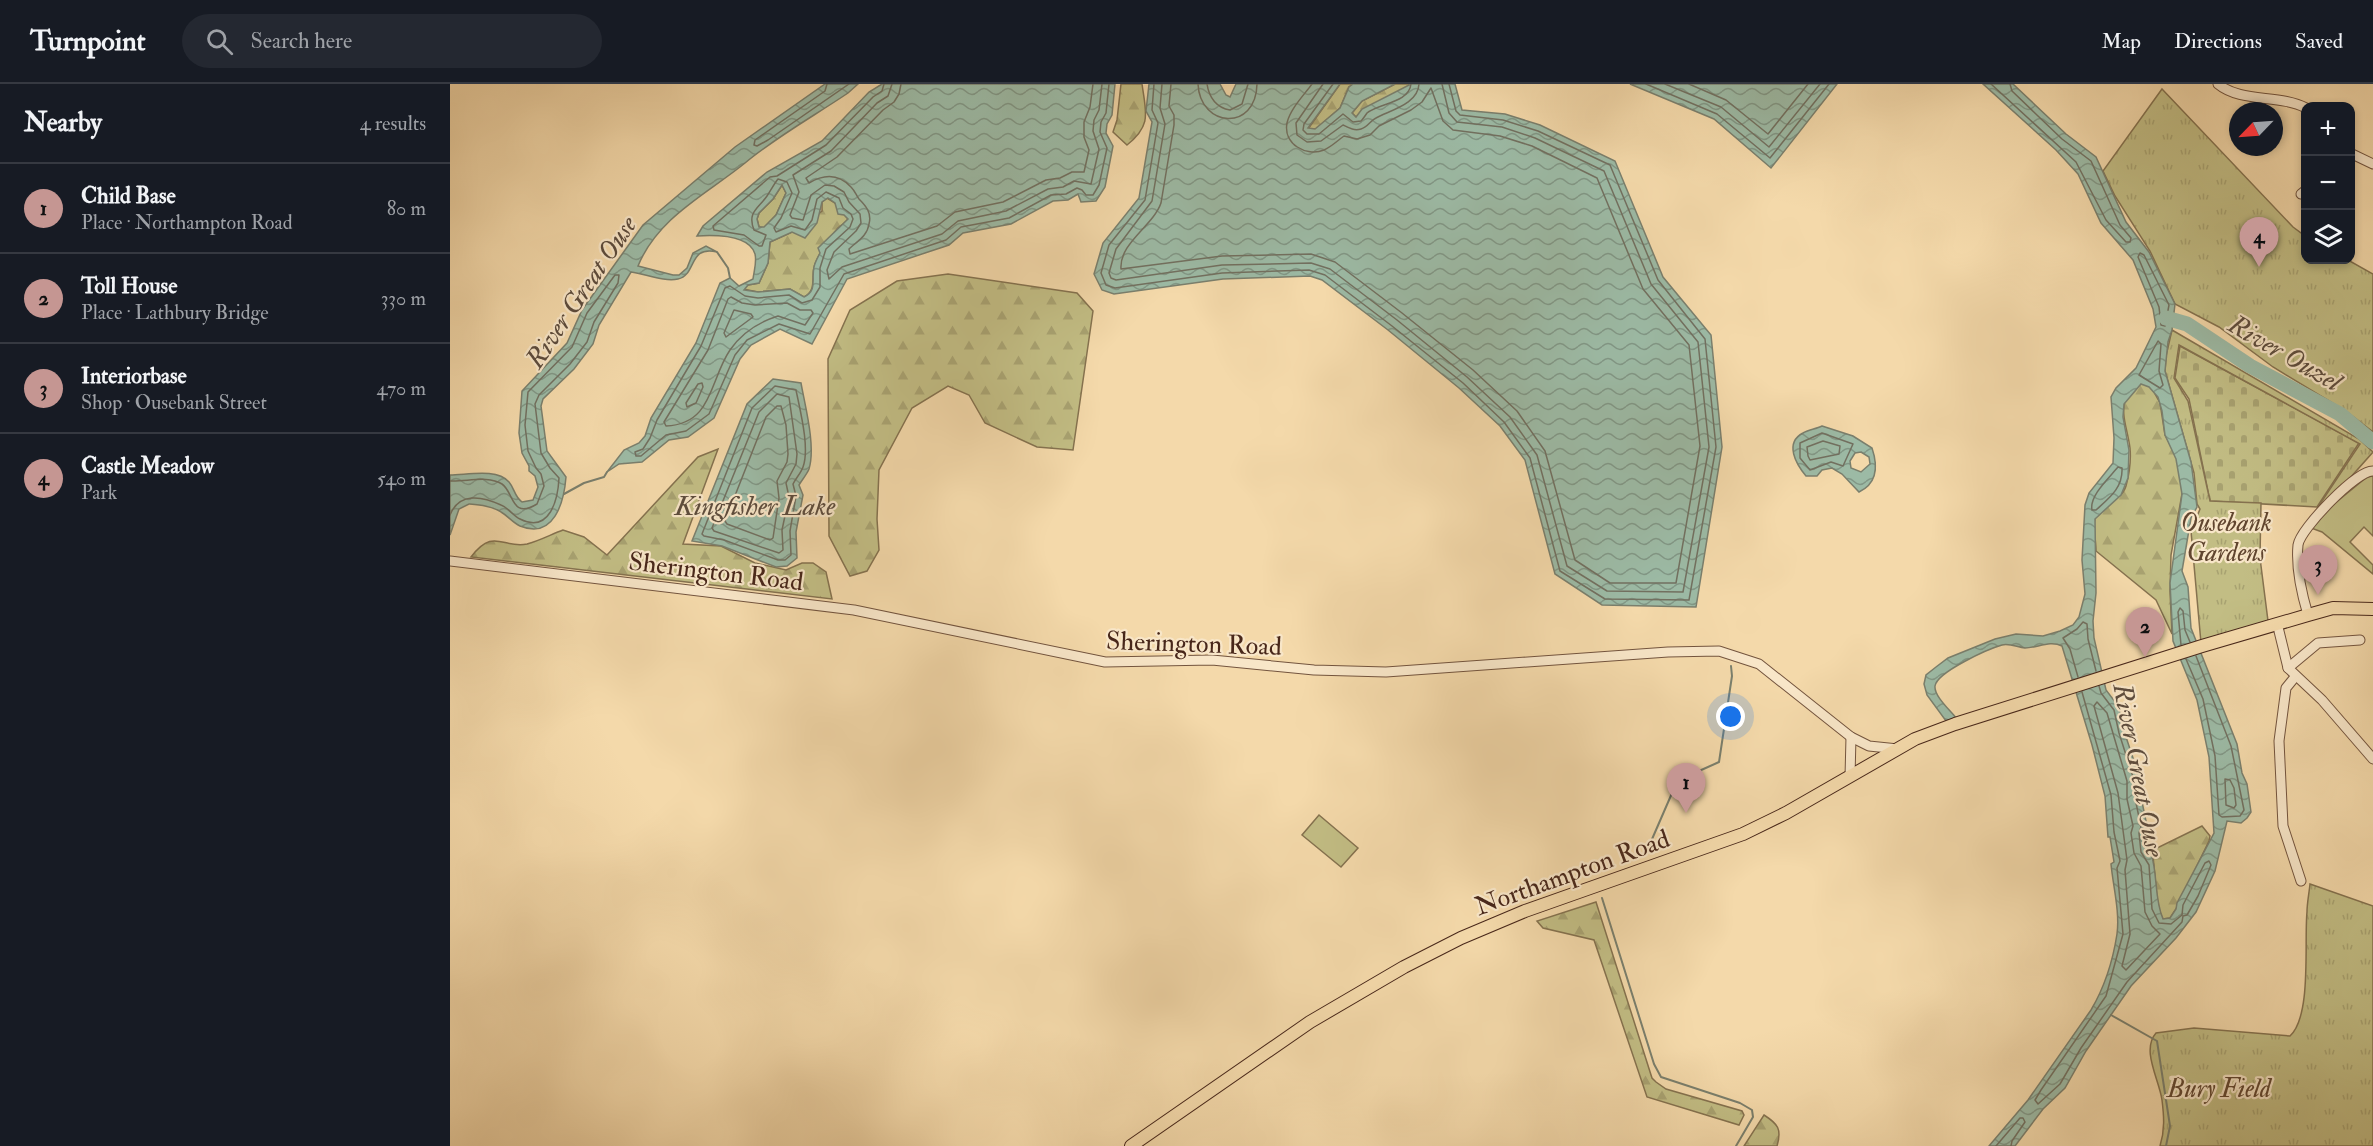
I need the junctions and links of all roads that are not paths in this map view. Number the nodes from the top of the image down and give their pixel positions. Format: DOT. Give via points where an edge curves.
graph roads {
  1 [pos="2218,84"];
  2 [pos="2301,106"];
  3 [pos="2355,155"];
  4 [pos="2373,164"];
  5 [pos="2373,471"];
  6 [pos="450,561"];
  7 [pos="2373,609"];
  8 [pos="2308,615"];
  9 [pos="2277,623"];
  10 [pos="2360,640"];
  11 [pos="2288,668"];
  12 [pos="2295,677"];
  13 [pos="1851,737"];
  14 [pos="1898,749"];
  15 [pos="2373,759"];
  16 [pos="1850,777"];
  17 [pos="2301,881"];
  18 [pos="1131,1146"];
  1 -- 2 [label="street" via="2238,94"];
  3 -- 4 [label="street"];
  5 -- 8 [label="street" via="2355,479 2303,531 2298,544 2302,597"];
  6 -- 13 [label="street, Sherington Road" via="854,609 1105,662 1212,660 1386,672 1719,651 1759,664"];
  7 -- 8 [label="main road, Northampton Road" via="2333,608"];
  8 -- 9 [label="main road, Northampton Road"];
  9 -- 11 [label="street"];
  9 -- 14 [label="main road, Northampton Road" via="1955,724"];
  10 -- 11 [label="street" via="2318,643"];
  11 -- 12 [label="street"];
  12 -- 15 [label="street" via="2306,683"];
  12 -- 17 [label="street" via="2286,688 2279,741 2283,826"];
  13 -- 14 [label="street, Sherington Road" via="1869,746"];
  13 -- 16 [label="street"];
  14 -- 16 [label="main road, Northampton Road"];
  16 -- 18 [label="main road, Northampton Road" via="1743,834 1525,911 1404,967 1310,1022"];
}
